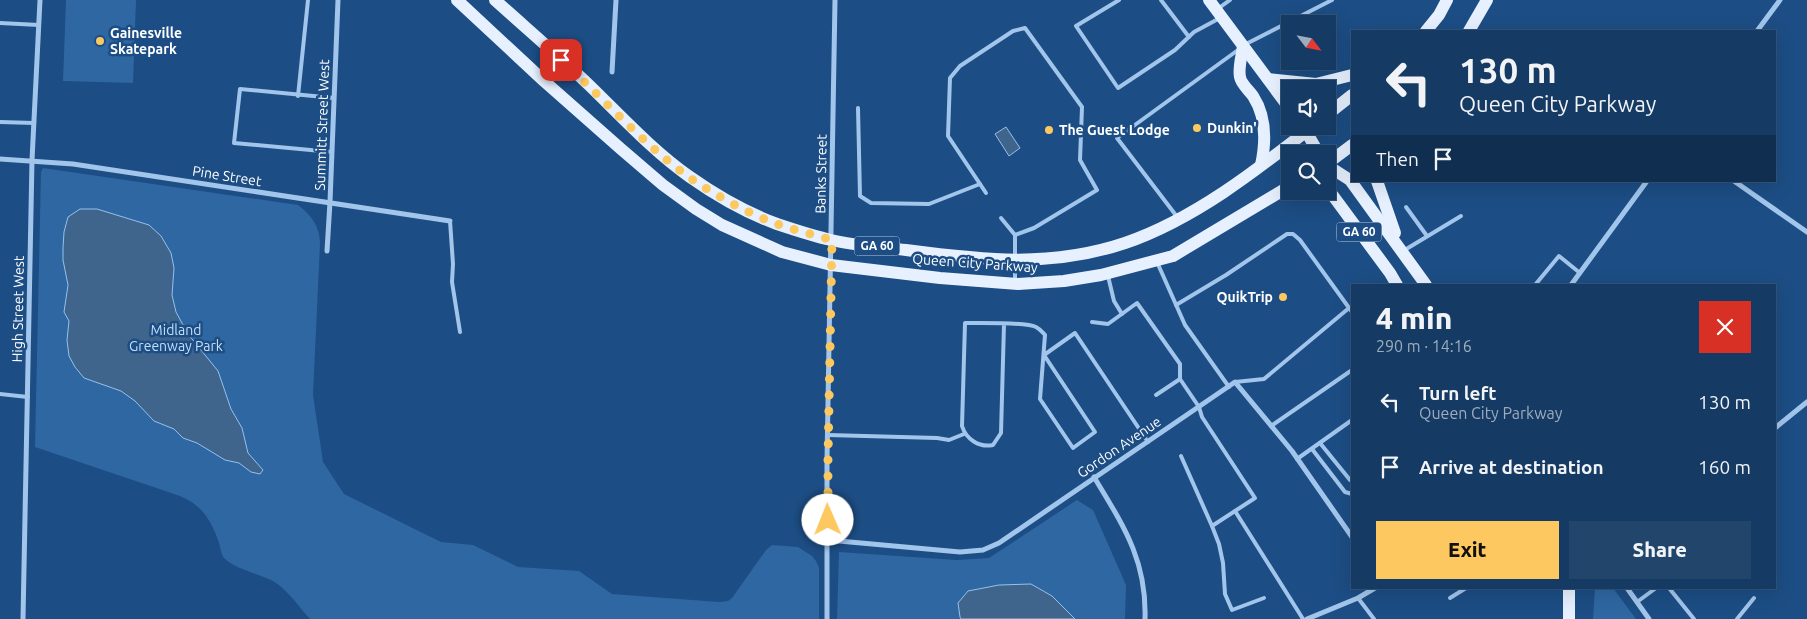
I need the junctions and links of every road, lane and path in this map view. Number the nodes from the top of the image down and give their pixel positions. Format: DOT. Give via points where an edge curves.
graph roads {
  1 [pos="40,0"];
  2 [pos="308,0"];
  3 [pos="338,0"];
  4 [pos="457,0"];
  5 [pos="495,0"];
  6 [pos="616,0"];
  7 [pos="835,0"];
  8 [pos="1119,0"];
  9 [pos="1161,0"];
  10 [pos="1230,0"];
  11 [pos="1332,0"];
  12 [pos="1447,0"];
  13 [pos="1486,0"];
  14 [pos="1780,0"];
  15 [pos="1216,9"];
  16 [pos="0,22"];
  17 [pos="39,25"];
  18 [pos="1427,30"];
  19 [pos="1470,30"];
  20 [pos="1758,30"];
  21 [pos="1189,37"];
  22 [pos="1244,46"];
  23 [pos="612,72"];
  24 [pos="1351,75"];
  25 [pos="1268,79"];
  26 [pos="298,96"];
  27 [pos="1351,96"];
  28 [pos="1281,97"];
  29 [pos="334,98"];
  30 [pos="858,108"];
  31 [pos="1336,108"];
  32 [pos="0,122"];
  33 [pos="34,123"];
  34 [pos="1298,135"];
  35 [pos="1351,146"];
  36 [pos="332,152"];
  37 [pos="1336,158"];
  38 [pos="0,159"];
  39 [pos="32,160"];
  40 [pos="1261,165"];
  41 [pos="1336,170"];
  42 [pos="1351,181"];
  43 [pos="1351,182"];
  44 [pos="1377,182"];
  45 [pos="1647,182"];
  46 [pos="1735,182"];
  47 [pos="980,184"];
  48 [pos="1281,191"];
  49 [pos="986,193"];
  50 [pos="1335,200"];
  51 [pos="330,202"];
  52 [pos="1406,207"];
  53 [pos="1461,216"];
  54 [pos="1001,218"];
  55 [pos="1180,220"];
  56 [pos="450,221"];
  57 [pos="1807,232"];
  58 [pos="1015,235"];
  59 [pos="1427,236"];
  60 [pos="832,240"];
  61 [pos="1400,247"];
  62 [pos="327,251"];
  63 [pos="1156,260"];
  64 [pos="1015,261"];
  65 [pos="831,265"];
  66 [pos="1580,273"];
  67 [pos="1107,274"];
  68 [pos="1014,283"];
  69 [pos="1396,284"];
  70 [pos="1425,284"];
  71 [pos="1536,284"];
  72 [pos="1572,284"];
  73 [pos="1176,305"];
  74 [pos="1349,308"];
  75 [pos="1351,311"];
  76 [pos="1122,314"];
  77 [pos="1092,322"];
  78 [pos="1004,324"];
  79 [pos="460,332"];
  80 [pos="1044,355"];
  81 [pos="1351,371"];
  82 [pos="1180,379"];
  83 [pos="1235,382"];
  84 [pos="1229,387"];
  85 [pos="0,394"];
  86 [pos="1156,396"];
  87 [pos="28,397"];
  88 [pos="1807,402"];
  89 [pos="1199,407"];
  90 [pos="1351,421"];
  91 [pos="1272,426"];
  92 [pos="1776,427"];
  93 [pos="964,434"];
  94 [pos="828,435"];
  95 [pos="1148,442"];
  96 [pos="1320,443"];
  97 [pos="1312,448"];
  98 [pos="1181,456"];
  99 [pos="1297,459"];
  100 [pos="1094,478"];
  101 [pos="1351,480"];
  102 [pos="1351,494"];
  103 [pos="1235,511"];
  104 [pos="1212,526"];
  105 [pos="1351,536"];
  106 [pos="828,540"];
  107 [pos="1373,589"];
  108 [pos="1464,589"];
  109 [pos="1569,589"];
  110 [pos="1628,589"];
  111 [pos="1655,589"];
  112 [pos="1669,589"];
  113 [pos="1264,598"];
  114 [pos="1358,598"];
  115 [pos="1450,598"];
  116 [pos="1754,598"];
  117 [pos="1637,602"];
  118 [pos="23,619"];
  119 [pos="827,619"];
  120 [pos="1145,619"];
  121 [pos="1303,619"];
  122 [pos="1307,619"];
  123 [pos="1374,619"];
  124 [pos="1569,619"];
  125 [pos="1649,619"];
  126 [pos="1694,619"];
  127 [pos="1738,619"];
  1 -- 17 [label="street, High Street West"];
  2 -- 26 [label="lane"];
  3 -- 29 [label="street, Summitt Street West"];
  4 -- 65 [label="main road, Queen City Parkway / GA 60" via="621,149 696,209 782,252"];
  5 -- 60 [label="main road, Queen City Parkway / GA 60" via="630,126 691,178 760,217"];
  6 -- 23 [label="street"];
  7 -- 60 [label="street, Banks Street"];
  8 -- 21 [label="lane" via="1076,26 1118,88"];
  9 -- 21 [label="lane"];
  10 -- 15 [label="lane"];
  11 -- 22 [label="lane"];
  12 -- 18 [label="main road"];
  13 -- 19 [label="main road"];
  14 -- 20 [label="street"];
  15 -- 21 [label="lane"];
  15 -- 22 [label="main road"];
  16 -- 17 [label="lane"];
  17 -- 33 [label="street, High Street West"];
  22 -- 25 [label="main road"];
  22 -- 40 [label="main road" via="1240,79 1254,97 1262,116"];
  22 -- 55 [label="lane" via="1117,138"];
  24 -- 25 [label="main road" via="1316,84"];
  25 -- 28 [label="main road"];
  26 -- 29 [label="lane"];
  26 -- 36 [label="lane" via="240,89 234,143"];
  27 -- 31 [label="main road"];
  29 -- 36 [label="street, Summitt Street West"];
  30 -- 47 [label="lane" via="860,196 871,203 929,204"];
  32 -- 33 [label="lane"];
  33 -- 39 [label="street, High Street West"];
  34 -- 40 [label="main road, Queen City Parkway / GA 60"];
  35 -- 37 [label="main road"];
  36 -- 51 [label="street, Summitt Street West"];
  38 -- 39 [label="street, Pine Street"];
  39 -- 51 [label="street, Pine Street"];
  39 -- 87 [label="street, High Street West"];
  40 -- 55 [label="main road, Queen City Parkway / GA 60"];
  41 -- 42 [label="main road, GA 60"];
  43 -- 61 [label="main road, GA 60"];
  44 -- 61 [label="main road"];
  45 -- 66 [label="street"];
  46 -- 57 [label="street"];
  47 -- 49 [label="lane"];
  47 -- 58 [label="lane" via="948,136 950,78 960,66 1013,31 1025,28 1082,107 1080,160 1097,190 1034,228"];
  48 -- 63 [label="main road, Queen City Parkway / GA 60" via="1173,256"];
  50 -- 69 [label="main road, GA 60"];
  51 -- 56 [label="street, Pine Street"];
  51 -- 62 [label="street, Summitt Street West"];
  52 -- 59 [label="lane"];
  53 -- 59 [label="lane"];
  54 -- 58 [label="lane"];
  55 -- 64 [label="main road, Queen City Parkway / GA 60" via="1106,249 1064,258"];
  56 -- 79 [label="lane" via="452,282"];
  58 -- 64 [label="lane"];
  59 -- 61 [label="lane"];
  60 -- 64 [label="main road, Queen City Parkway / GA 60"];
  60 -- 65 [label="street, Banks Street"];
  61 -- 70 [label="main road, GA 60"];
  63 -- 67 [label="main road, Queen City Parkway / GA 60"];
  63 -- 73 [label="lane"];
  64 -- 68 [label="lane"];
  65 -- 68 [label="main road, Queen City Parkway / GA 60"];
  65 -- 94 [label="street, Banks Street"];
  66 -- 71 [label="lane" via="1560,256"];
  66 -- 72 [label="street"];
  67 -- 68 [label="main road, Queen City Parkway / GA 60" via="1064,281"];
  67 -- 76 [label="lane" via="1114,301"];
  73 -- 74 [label="lane" via="1287,234 1293,234"];
  73 -- 84 [label="lane" via="1185,325"];
  74 -- 75 [label="lane"];
  74 -- 83 [label="lane" via="1264,379"];
  76 -- 77 [label="lane" via="1108,324"];
  76 -- 82 [label="lane" via="1137,303 1180,364"];
  78 -- 80 [label="lane" via="1040,329 1045,335"];
  78 -- 93 [label="lane" via="965,323"];
  78 -- 93 [label="lane" via="1001,434 993,446 987,446"];
  80 -- 80 [label="lane" via="1095,432 1073,448 1040,399"];
  80 -- 95 [label="lane" via="1075,333"];
  81 -- 91 [label="lane"];
  82 -- 86 [label="lane"];
  82 -- 89 [label="lane"];
  83 -- 84 [label="street, Gordon Avenue"];
  83 -- 91 [label="street"];
  84 -- 89 [label="street, Gordon Avenue"];
  85 -- 87 [label="lane"];
  87 -- 118 [label="street, High Street West"];
  88 -- 92 [label="street"];
  89 -- 95 [label="street, Gordon Avenue"];
  89 -- 103 [label="lane" via="1202,417 1255,498"];
  90 -- 96 [label="lane"];
  91 -- 99 [label="street"];
  93 -- 94 [label="lane" via="949,440"];
  94 -- 106 [label="street, Banks Street"];
  95 -- 100 [label="street, Gordon Avenue"];
  96 -- 97 [label="lane"];
  96 -- 101 [label="lane"];
  97 -- 99 [label="lane"];
  97 -- 102 [label="lane" via="1345,492"];
  98 -- 104 [label="lane"];
  99 -- 105 [label="street"];
  100 -- 106 [label="street, Gordon Avenue" via="999,543 983,550 941,551"];
  100 -- 120 [label="street" via="1133,546 1144,586"];
  103 -- 104 [label="lane"];
  103 -- 121 [label="lane"];
  104 -- 113 [label="lane" via="1223,563 1225,594 1232,610"];
  106 -- 119 [label="street, Banks Street"];
  107 -- 114 [label="street"];
  108 -- 115 [label="lane"];
  109 -- 124 [label="main road"];
  110 -- 117 [label="street"];
  111 -- 117 [label="lane"];
  112 -- 126 [label="lane"];
  114 -- 122 [label="street"];
  114 -- 123 [label="lane"];
  116 -- 127 [label="lane"];
  117 -- 125 [label="street"];
}
